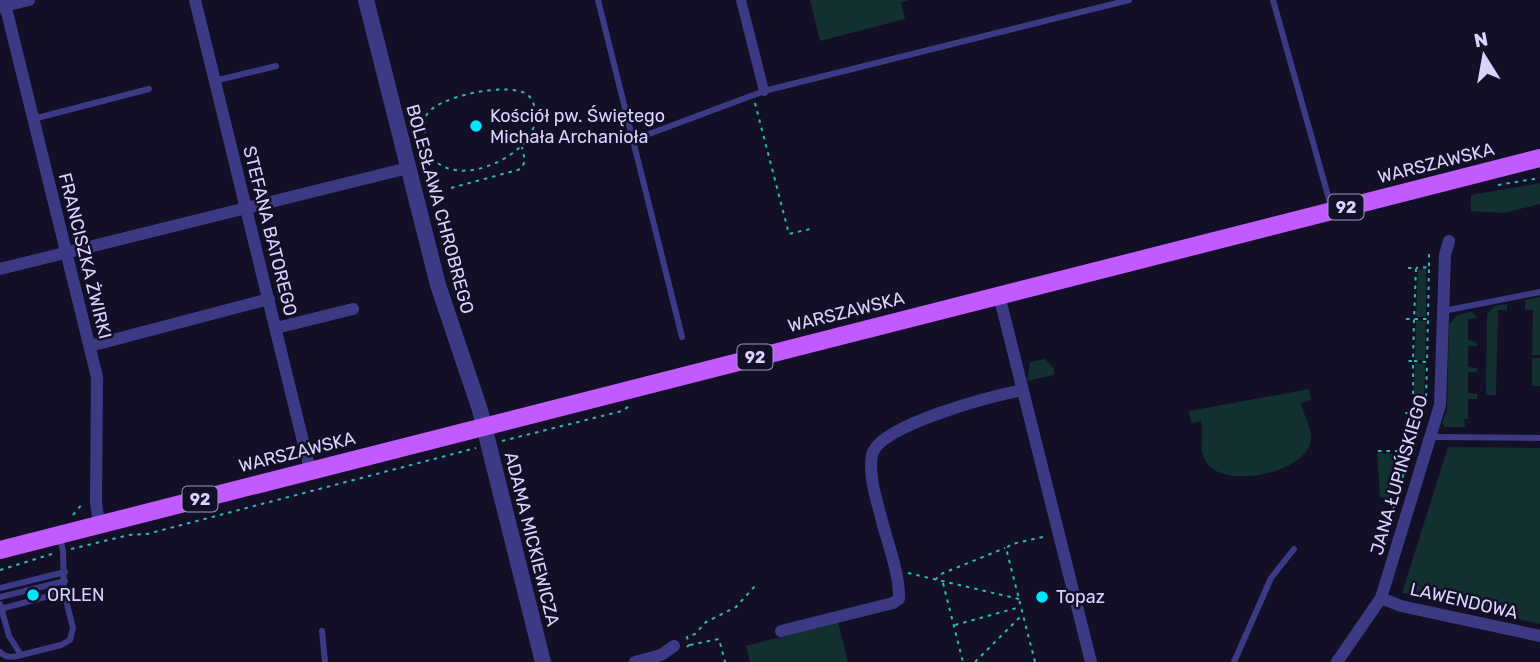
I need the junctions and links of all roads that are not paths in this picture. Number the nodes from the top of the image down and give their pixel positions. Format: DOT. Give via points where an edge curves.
graph roads {
  1 [pos="29,0"];
  2 [pos="195,0"];
  3 [pos="366,0"];
  4 [pos="598,0"];
  5 [pos="741,0"];
  6 [pos="1129,0"];
  7 [pos="1273,0"];
  8 [pos="3,4"];
  9 [pos="276,66"];
  10 [pos="214,81"];
  11 [pos="149,89"];
  12 [pos="764,91"];
  13 [pos="33,119"];
  14 [pos="633,139"];
  15 [pos="1540,159"];
  16 [pos="412,166"];
  17 [pos="247,209"];
  18 [pos="1332,210"];
  19 [pos="1448,242"];
  20 [pos="67,253"];
  21 [pos="0,270"];
  22 [pos="1540,292"];
  23 [pos="999,295"];
  24 [pos="269,299"];
  25 [pos="353,309"];
  26 [pos="1443,311"];
  27 [pos="276,328"];
  28 [pos="682,337"];
  29 [pos="90,346"];
  30 [pos="1022,390"];
  31 [pos="484,426"];
  32 [pos="1432,437"];
  33 [pos="1540,438"];
  34 [pos="310,470"];
  35 [pos="99,526"];
  36 [pos="61,543"];
  37 [pos="1294,549"];
  38 [pos="0,550"];
  39 [pos="65,572"];
  40 [pos="65,581"];
  41 [pos="0,587"];
  42 [pos="64,592"];
  43 [pos="0,597"];
  44 [pos="1381,598"];
  45 [pos="1,607"];
  46 [pos="322,631"];
  47 [pos="781,631"];
  48 [pos="1540,636"];
  49 [pos="677,648"];
  50 [pos="0,652"];
  51 [pos="21,655"];
  52 [pos="325,662"];
  53 [pos="543,662"];
  54 [pos="635,662"];
  55 [pos="1091,662"];
  56 [pos="1234,662"];
  57 [pos="1337,662"];
  1 -- 8 [label="street"];
  2 -- 10 [label="street, STEFANA BATOREGO"];
  3 -- 16 [label="street, BOLESŁAWA CHROBREGO"];
  4 -- 14 [label="lane"];
  5 -- 12 [label="street"];
  6 -- 12 [label="lane"];
  7 -- 18 [label="lane"];
  8 -- 13 [label="street, FRANCISZKA ŻWIRKI"];
  9 -- 10 [label="lane"];
  10 -- 17 [label="street, STEFANA BATOREGO"];
  11 -- 13 [label="lane"];
  12 -- 14 [label="lane"];
  13 -- 20 [label="street, FRANCISZKA ŻWIRKI"];
  14 -- 28 [label="lane"];
  15 -- 18 [label="main road, WARSZAWSKA / 92"];
  16 -- 17 [label="street"];
  16 -- 31 [label="street, BOLESŁAWA CHROBREGO" via="439,285"];
  17 -- 20 [label="street"];
  17 -- 24 [label="street, STEFANA BATOREGO"];
  18 -- 23 [label="main road, WARSZAWSKA / 92"];
  19 -- 26 [label="street, JANA ŁUPIŃSKIEGO"];
  20 -- 21 [label="street"];
  20 -- 29 [label="street, FRANCISZKA ŻWIRKI"];
  22 -- 26 [label="lane"];
  23 -- 30 [label="street"];
  23 -- 31 [label="main road, WARSZAWSKA / 92"];
  24 -- 27 [label="street, STEFANA BATOREGO"];
  24 -- 29 [label="street"];
  25 -- 27 [label="street"];
  26 -- 32 [label="street, JANA ŁUPIŃSKIEGO" via="1440,405"];
  27 -- 34 [label="street, STEFANA BATOREGO"];
  29 -- 35 [label="street, FRANCISZKA ŻWIRKI" via="98,384"];
  30 -- 47 [label="street" via="934,415 884,438 872,454 873,482 899,599"];
  30 -- 55 [label="street"];
  31 -- 34 [label="main road, WARSZAWSKA / 92"];
  31 -- 53 [label="street, ADAMA MICKIEWICZA"];
  32 -- 33 [label="lane"];
  32 -- 44 [label="street, JANA ŁUPIŃSKIEGO"];
  34 -- 35 [label="main road, WARSZAWSKA / 92"];
  35 -- 36 [label="main road, WARSZAWSKA / 92"];
  36 -- 38 [label="main road, WARSZAWSKA / 92"];
  36 -- 39 [label="lane"];
  37 -- 56 [label="lane" via="1271,578"];
  39 -- 40 [label="lane"];
  39 -- 41 [label="lane"];
  40 -- 42 [label="lane"];
  40 -- 43 [label="lane"];
  42 -- 45 [label="lane"];
  42 -- 51 [label="lane" via="72,638"];
  44 -- 48 [label="street, LAWENDOWA"];
  44 -- 57 [label="street, JANA ŁUPIŃSKIEGO"];
  45 -- 51 [label="lane" via="9,636"];
  46 -- 52 [label="lane"];
  49 -- 54 [label="street"];
  50 -- 51 [label="lane" via="10,657"];
}
